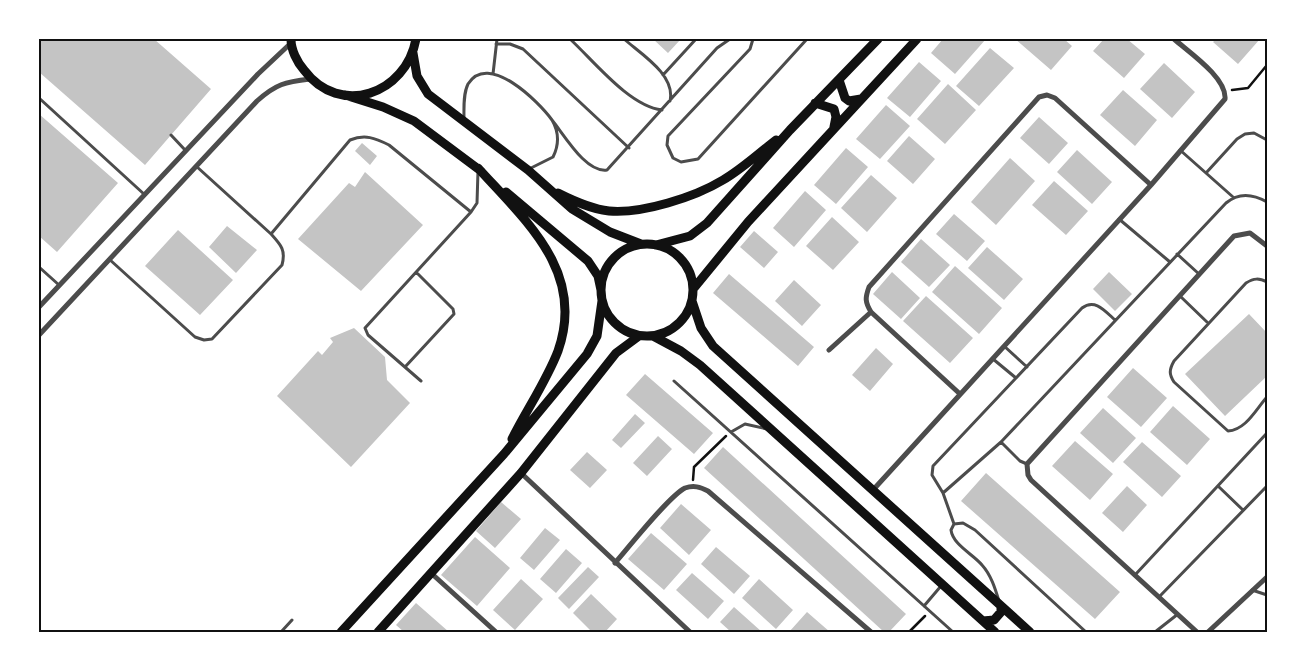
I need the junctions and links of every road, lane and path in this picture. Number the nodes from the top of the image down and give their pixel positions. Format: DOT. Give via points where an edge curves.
graph roads {
  1 [pos="416,39"];
  2 [pos="497,39"];
  3 [pos="570,39"];
  4 [pos="624,39"];
  5 [pos="696,39"];
  6 [pos="730,39"];
  7 [pos="753,39"];
  8 [pos="808,39"];
  9 [pos="878,39"];
  10 [pos="917,39"];
  11 [pos="1174,39"];
  12 [pos="291,41"];
  13 [pos="496,44"];
  14 [pos="414,53"];
  15 [pos="1267,65"];
  16 [pos="493,74"];
  17 [pos="663,75"];
  18 [pos="310,79"];
  19 [pos="839,80"];
  20 [pos="1225,91"];
  21 [pos="345,95"];
  22 [pos="39,98"];
  23 [pos="860,99"];
  24 [pos="670,102"];
  25 [pos="815,103"];
  26 [pos="662,110"];
  27 [pos="464,120"];
  28 [pos="552,120"];
  29 [pos="834,127"];
  30 [pos="790,130"];
  31 [pos="171,135"];
  32 [pos="1267,140"];
  33 [pos="629,148"];
  34 [pos="1180,150"];
  35 [pos="186,151"];
  36 [pos="196,166"];
  37 [pos="478,168"];
  38 [pos="528,170"];
  39 [pos="1206,173"];
  40 [pos="544,185"];
  41 [pos="1151,185"];
  42 [pos="146,195"];
  43 [pos="1233,197"];
  44 [pos="1267,202"];
  45 [pos="471,212"];
  46 [pos="1119,218"];
  47 [pos="271,234"];
  48 [pos="641,244"];
  49 [pos="656,245"];
  50 [pos="1267,246"];
  51 [pos="1177,254"];
  52 [pos="109,258"];
  53 [pos="1170,262"];
  54 [pos="39,267"];
  55 [pos="416,272"];
  56 [pos="1199,274"];
  57 [pos="1267,282"];
  58 [pos="60,285"];
  59 [pos="694,288"];
  60 [pos="601,290"];
  61 [pos="1179,296"];
  62 [pos="602,301"];
  63 [pos="692,301"];
  64 [pos="39,307"];
  65 [pos="871,312"];
  66 [pos="1115,320"];
  67 [pos="1208,323"];
  68 [pos="39,335"];
  69 [pos="639,336"];
  70 [pos="653,336"];
  71 [pos="1004,346"];
  72 [pos="829,350"];
  73 [pos="993,358"];
  74 [pos="405,367"];
  75 [pos="1027,367"];
  76 [pos="1016,378"];
  77 [pos="421,381"];
  78 [pos="674,381"];
  79 [pos="960,394"];
  80 [pos="1267,398"];
  81 [pos="773,431"];
  82 [pos="730,432"];
  83 [pos="1267,433"];
  84 [pos="1002,442"];
  85 [pos="504,454"];
  86 [pos="1027,464"];
  87 [pos="521,473"];
  88 [pos="693,486"];
  89 [pos="1218,486"];
  90 [pos="1267,486"];
  91 [pos="873,490"];
  92 [pos="942,493"];
  93 [pos="1243,510"];
  94 [pos="954,524"];
  95 [pos="615,563"];
  96 [pos="431,572"];
  97 [pos="1135,576"];
  98 [pos="1267,577"];
  99 [pos="942,584"];
  100 [pos="1252,590"];
  101 [pos="1267,595"];
  102 [pos="1160,597"];
  103 [pos="924,606"];
  104 [pos="1001,606"];
  105 [pos="929,611"];
  106 [pos="1179,614"];
  107 [pos="292,620"];
  108 [pos="983,622"];
  109 [pos="281,632"];
  110 [pos="341,632"];
  111 [pos="378,632"];
  112 [pos="496,632"];
  113 [pos="690,632"];
  114 [pos="871,632"];
  115 [pos="908,632"];
  116 [pos="952,632"];
  117 [pos="995,632"];
  118 [pos="1019,632"];
  119 [pos="1030,632"];
  120 [pos="1086,632"];
  121 [pos="1155,632"];
  122 [pos="1197,632"];
  123 [pos="1208,632"];
  1 -- 14 [label="main road"];
  2 -- 13 [label="lane"];
  3 -- 26 [label="lane" via="635,99 649,108"];
  4 -- 17 [label="lane"];
  5 -- 17 [label="lane"];
  6 -- 24 [label="lane" via="717,48"];
  7 -- 8 [label="lane" via="750,48 668,136 667,145 673,158 681,162 698,159"];
  9 -- 19 [label="main road"];
  10 -- 23 [label="main road"];
  11 -- 20 [label="street" via="1220,80"];
  12 -- 18 [label="main road" via="298,63"];
  12 -- 35 [label="street"];
  13 -- 16 [label="lane"];
  13 -- 33 [label="lane" via="523,48"];
  14 -- 21 [label="main road" via="403,72 387,86 367,95"];
  14 -- 27 [label="main road" via="417,76 428,94"];
  15 -- 20 [label="path" via="1248,88"];
  16 -- 27 [label="lane" via="482,74 469,83"];
  16 -- 28 [label="lane" via="511,82"];
  17 -- 24 [label="lane" via="671,89"];
  18 -- 21 [label="main road" via="326,90"];
  18 -- 36 [label="street" via="284,82 270,89"];
  19 -- 23 [label="main road" via="844,98 849,101"];
  19 -- 25 [label="main road"];
  20 -- 34 [label="street" via="1225,100"];
  21 -- 37 [label="main road" via="383,106 414,121"];
  22 -- 42 [label="lane"];
  23 -- 29 [label="main road"];
  24 -- 26 [label="lane"];
  25 -- 29 [label="main road" via="834,109"];
  25 -- 30 [label="main road"];
  26 -- 33 [label="lane"];
  27 -- 38 [label="main road"];
  28 -- 33 [label="lane" via="587,165 598,170 611,167"];
  28 -- 38 [label="lane" via="557,149 552,157"];
  29 -- 59 [label="main road" via="748,222"];
  30 -- 40 [label="main road" via="723,180 653,206 610,211 592,208"];
  30 -- 49 [label="main road" via="700,230"];
  31 -- 35 [label="lane"];
  32 -- 39 [label="lane" via="1254,133 1241,136"];
  34 -- 39 [label="lane"];
  34 -- 41 [label="street"];
  35 -- 42 [label="street"];
  36 -- 47 [label="lane"];
  36 -- 52 [label="street"];
  37 -- 45 [label="lane" via="477,203"];
  37 -- 60 [label="main road" via="588,261 598,276"];
  37 -- 85 [label="main road" via="544,246 564,285 564,326 557,352"];
  38 -- 40 [label="main road"];
  39 -- 43 [label="lane"];
  40 -- 48 [label="main road" via="594,224"];
  41 -- 46 [label="street"];
  41 -- 65 [label="street" via="1055,98 1042,95 869,288 865,296"];
  42 -- 58 [label="street"];
  43 -- 44 [label="lane" via="1251,195"];
  43 -- 51 [label="lane"];
  45 -- 47 [label="lane" via="389,144 360,136 350,140"];
  45 -- 55 [label="lane"];
  46 -- 53 [label="lane"];
  46 -- 71 [label="street"];
  47 -- 52 [label="lane" via="282,246 282,265 212,339 195,337"];
  48 -- 49 [label="main road"];
  48 -- 60 [label="main road" via="617,255 606,271"];
  49 -- 59 [label="main road" via="678,256 689,270"];
  50 -- 56 [label="street" via="1250,234 1234,236"];
  51 -- 53 [label="lane"];
  51 -- 56 [label="lane"];
  52 -- 68 [label="street"];
  53 -- 66 [label="lane"];
  54 -- 58 [label="lane"];
  55 -- 74 [label="lane" via="453,309 454,314"];
  55 -- 74 [label="lane" via="365,328 368,335"];
  56 -- 61 [label="street"];
  57 -- 67 [label="lane" via="1253,279 1246,283"];
  58 -- 64 [label="street"];
  59 -- 63 [label="main road"];
  60 -- 62 [label="main road"];
  61 -- 67 [label="lane"];
  61 -- 86 [label="street"];
  62 -- 69 [label="main road" via="619,327"];
  62 -- 85 [label="main road" via="597,336 586,354"];
  63 -- 70 [label="main road" via="682,321"];
  63 -- 91 [label="main road" via="701,328 713,346"];
  65 -- 72 [label="street"];
  65 -- 79 [label="street"];
  66 -- 75 [label="lane" via="1096,304 1085,305"];
  66 -- 84 [label="lane"];
  67 -- 80 [label="lane" via="1174,361 1170,368 1174,382 1228,431 1242,427"];
  69 -- 70 [label="main road"];
  69 -- 87 [label="main road" via="616,353"];
  70 -- 81 [label="main road" via="690,357"];
  71 -- 73 [label="street"];
  71 -- 75 [label="lane"];
  73 -- 76 [label="lane"];
  73 -- 79 [label="street"];
  74 -- 77 [label="lane"];
  75 -- 76 [label="lane"];
  76 -- 92 [label="lane" via="934,466 932,475"];
  78 -- 82 [label="lane"];
  79 -- 91 [label="street"];
  81 -- 82 [label="lane" via="745,424"];
  81 -- 99 [label="main road"];
  82 -- 88 [label="path" via="694,467"];
  82 -- 103 [label="lane"];
  83 -- 89 [label="lane"];
  84 -- 86 [label="lane"];
  84 -- 92 [label="lane"];
  85 -- 110 [label="main road"];
  86 -- 97 [label="street" via="1031,480"];
  87 -- 95 [label="street"];
  87 -- 96 [label="main road"];
  88 -- 95 [label="street" via="678,492"];
  88 -- 114 [label="street" via="708,491"];
  89 -- 93 [label="lane"];
  89 -- 97 [label="lane"];
  90 -- 93 [label="lane"];
  91 -- 104 [label="main road"];
  92 -- 94 [label="lane"];
  93 -- 102 [label="lane"];
  94 -- 104 [label="lane" via="951,530 954,539 989,574"];
  94 -- 120 [label="lane" via="963,523 975,530"];
  95 -- 113 [label="street"];
  96 -- 111 [label="main road"];
  96 -- 112 [label="street"];
  97 -- 102 [label="street"];
  98 -- 100 [label="street"];
  99 -- 103 [label="lane"];
  99 -- 108 [label="main road"];
  100 -- 101 [label="lane"];
  100 -- 123 [label="street"];
  102 -- 106 [label="street"];
  103 -- 105 [label="lane"];
  104 -- 108 [label="main road" via="994,620"];
  104 -- 119 [label="main road"];
  105 -- 115 [label="path"];
  105 -- 116 [label="lane"];
  106 -- 121 [label="lane"];
  106 -- 122 [label="street"];
  107 -- 109 [label="lane"];
  108 -- 117 [label="main road"];
  118 -- 119 [label="main road"];
}
